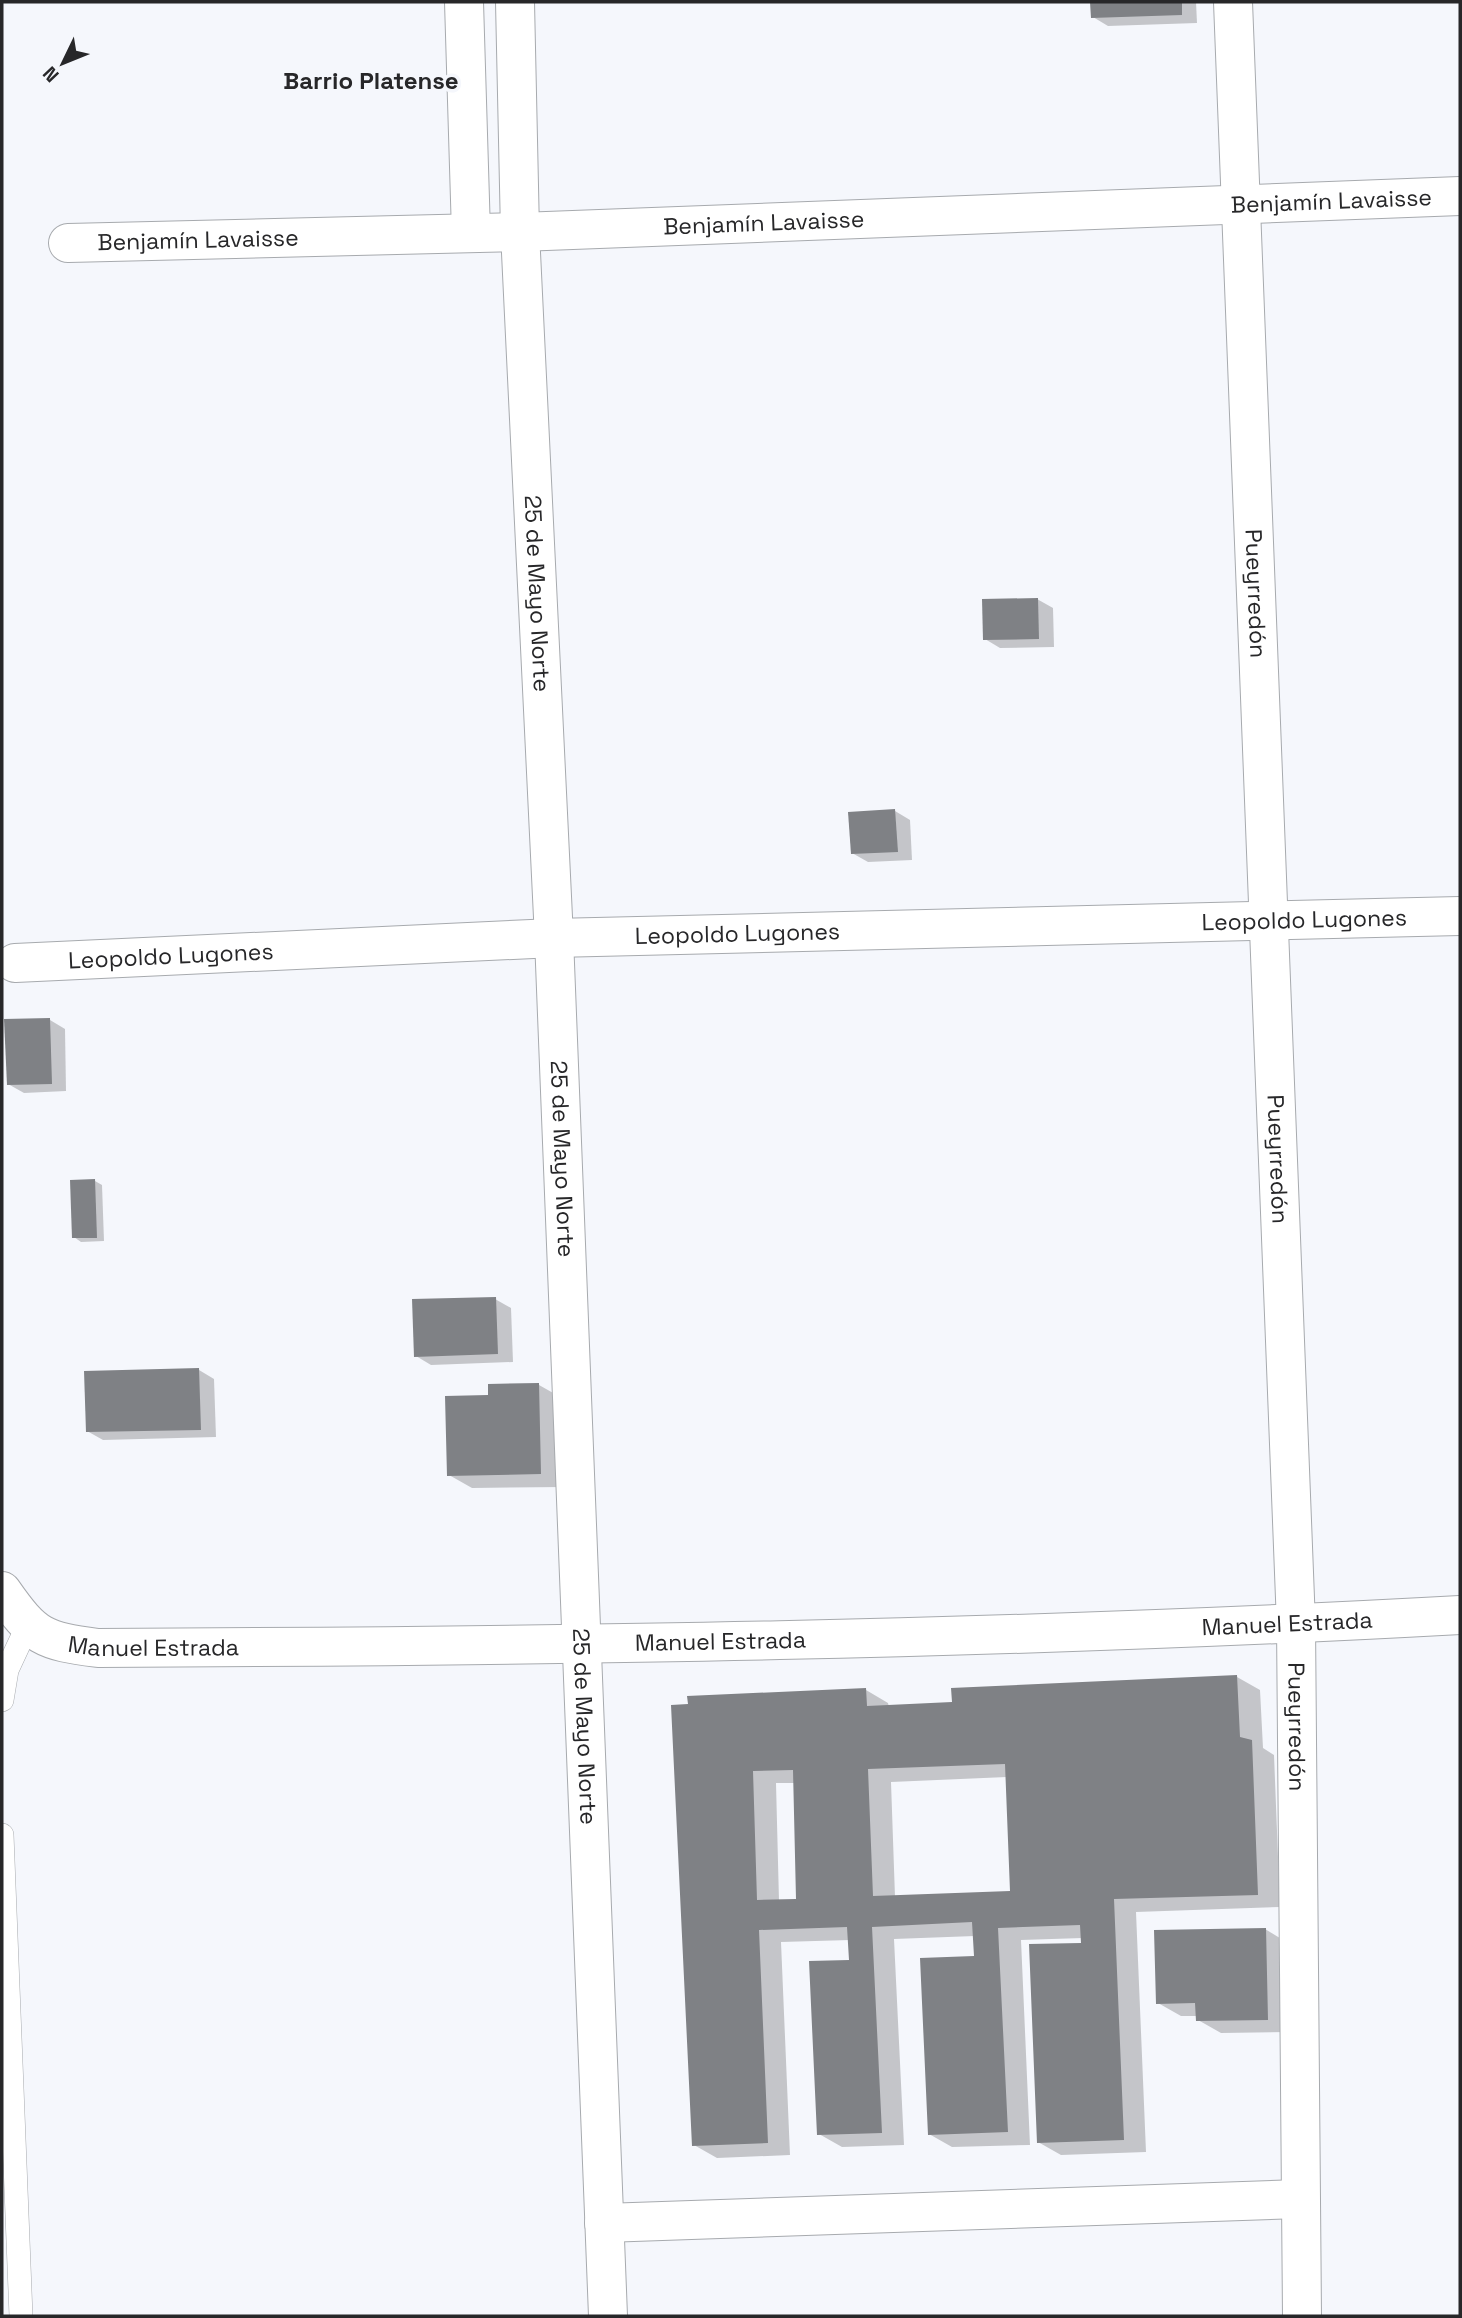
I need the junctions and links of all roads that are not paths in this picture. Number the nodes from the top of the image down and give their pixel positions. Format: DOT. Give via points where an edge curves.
graph roads {
  1 [pos="464,2"];
  2 [pos="515,2"];
  3 [pos="1233,2"];
  4 [pos="1460,196"];
  5 [pos="1239,206"];
  6 [pos="520,232"];
  7 [pos="471,233"];
  8 [pos="68,243"];
  9 [pos="1460,916"];
  10 [pos="1267,923"];
  11 [pos="554,938"];
  12 [pos="15,963"];
  13 [pos="2,1591"];
  14 [pos="1460,1615"];
  15 [pos="1296,1624"];
  16 [pos="27,1627"];
  17 [pos="581,1646"];
  18 [pos="2,1700"];
  19 [pos="2,1835"];
  20 [pos="1299,2199"];
  21 [pos="604,2223"];
  22 [pos="21,2316"];
  23 [pos="608,2316"];
  24 [pos="1302,2316"];
  1 -- 7 [label="street"];
  2 -- 6 [label="street, 25 de Mayo Norte"];
  3 -- 5 [label="street, Pueyrredón"];
  4 -- 5 [label="street, Benjamín Lavaisse"];
  5 -- 6 [label="street, Benjamín Lavaisse"];
  5 -- 10 [label="street, Pueyrredón"];
  6 -- 7 [label="street, Benjamín Lavaisse"];
  6 -- 11 [label="street, 25 de Mayo Norte"];
  7 -- 8 [label="street, Benjamín Lavaisse"];
  9 -- 10 [label="street, Leopoldo Lugones"];
  10 -- 11 [label="street, Leopoldo Lugones"];
  10 -- 15 [label="street, Pueyrredón"];
  11 -- 12 [label="street, Leopoldo Lugones"];
  11 -- 17 [label="street, 25 de Mayo Norte"];
  13 -- 16 [label="street, Manuel Estrada"];
  14 -- 15 [label="street, Manuel Estrada"];
  15 -- 17 [label="street, Manuel Estrada"];
  15 -- 20 [label="street, Pueyrredón"];
  16 -- 17 [label="street, Manuel Estrada" via="57,1643 98,1648"];
  16 -- 18 [label="lane" via="7,1670"];
  17 -- 21 [label="street, 25 de Mayo Norte"];
  19 -- 22 [label="lane"];
  20 -- 21 [label="street"];
  20 -- 24 [label="street, Pueyrredón"];
  21 -- 23 [label="street, 25 de Mayo Norte"];
}
